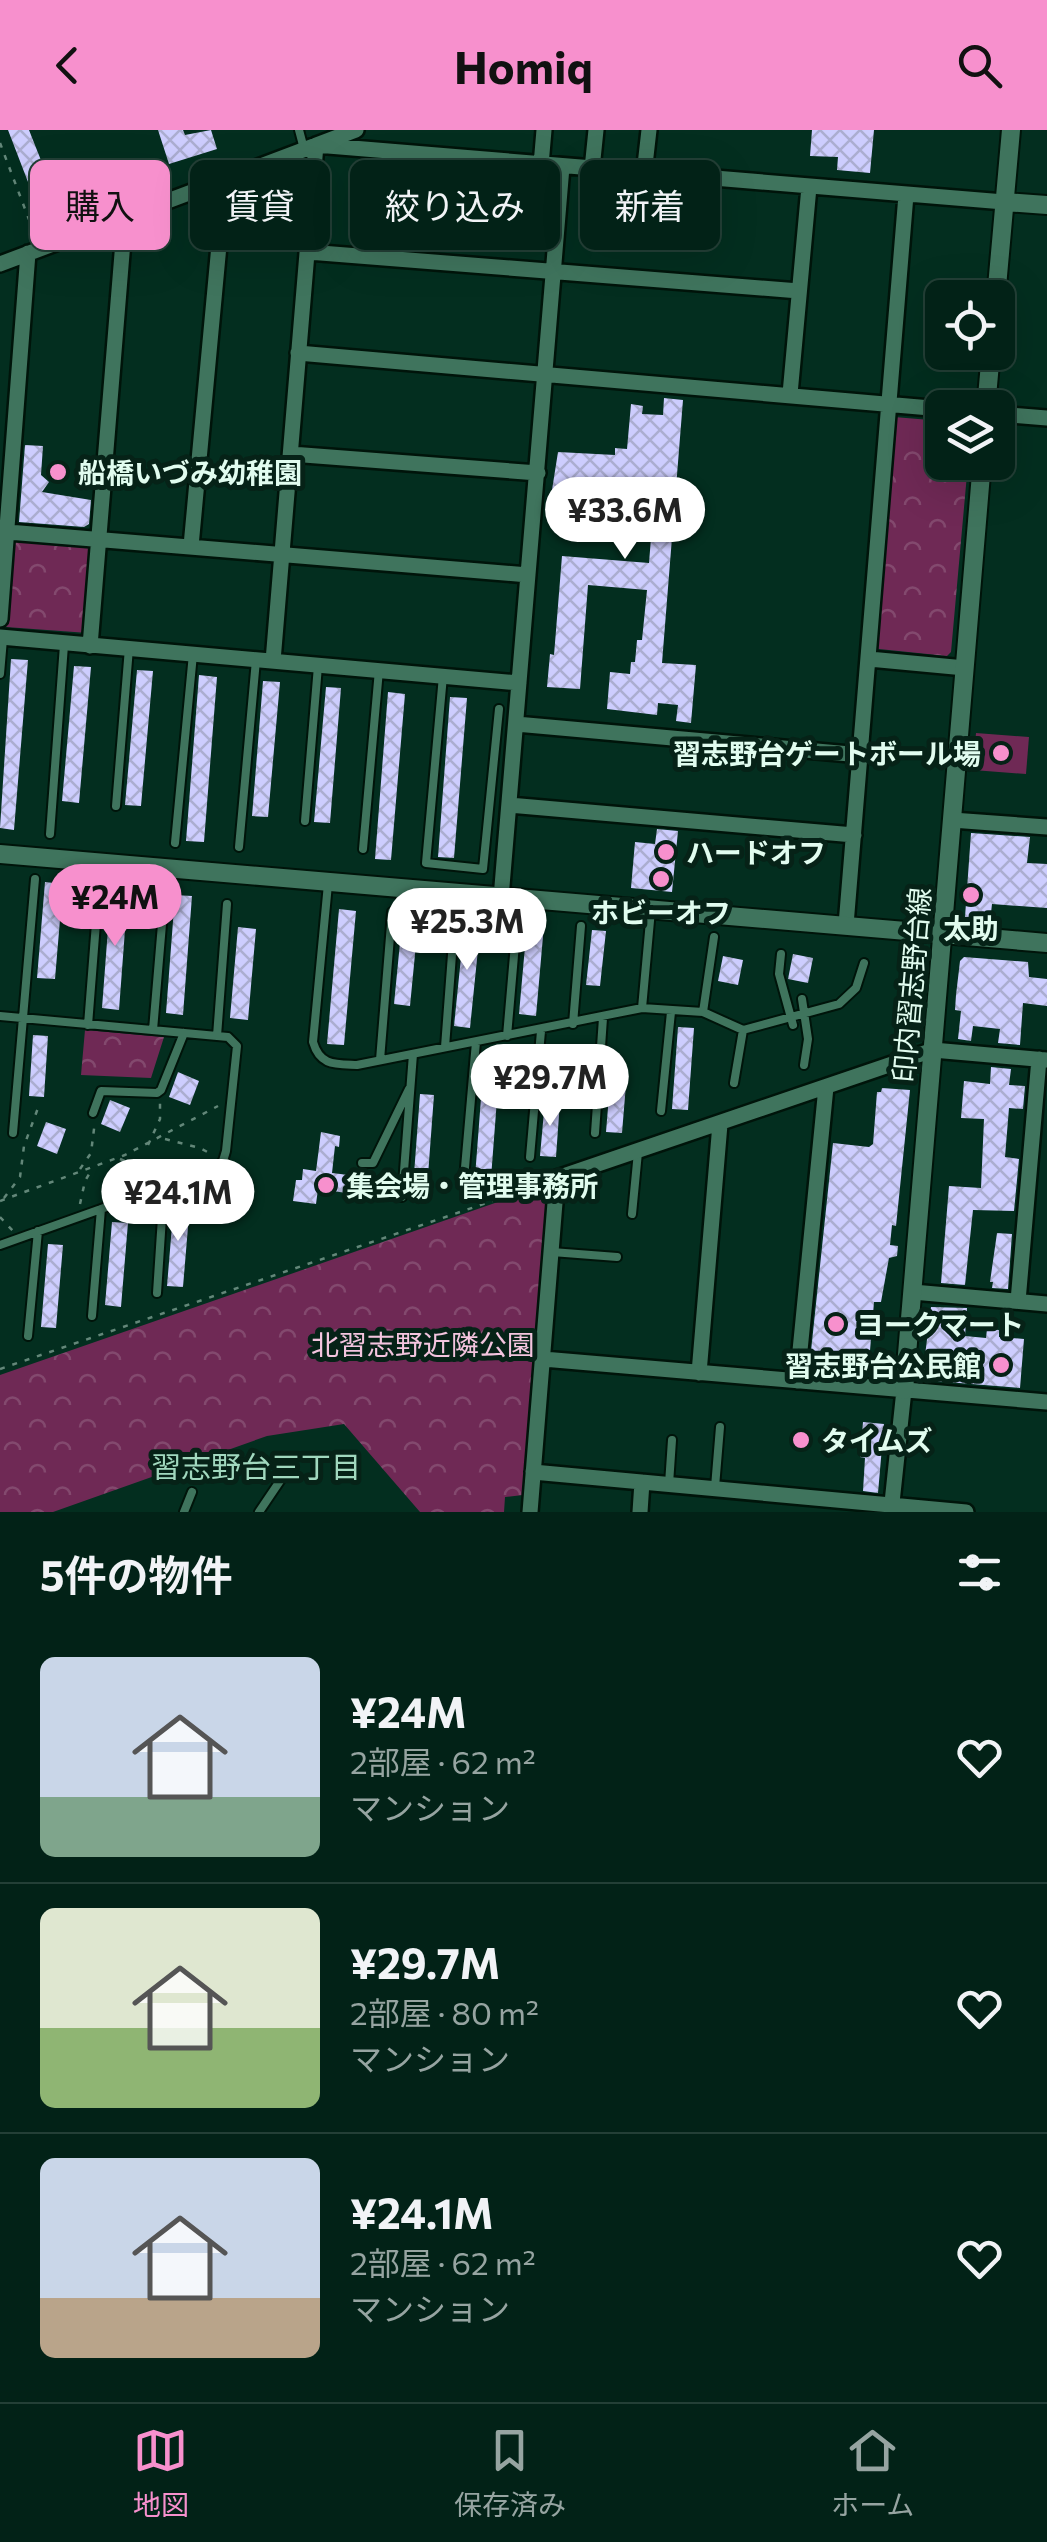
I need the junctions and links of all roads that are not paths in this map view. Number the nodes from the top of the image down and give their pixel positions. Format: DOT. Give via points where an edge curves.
graph roads {
  1 [pos="299,130"];
  2 [pos="356,130"];
  3 [pos="544,130"];
  4 [pos="596,130"];
  5 [pos="648,130"];
  6 [pos="1010,130"];
  7 [pos="310,147"];
  8 [pos="276,160"];
  9 [pos="478,160"];
  10 [pos="542,160"];
  11 [pos="593,160"];
  12 [pos="645,160"];
  13 [pos="562,167"];
  14 [pos="580,169"];
  15 [pos="720,180"];
  16 [pos="809,187"];
  17 [pos="906,196"];
  18 [pos="1004,202"];
  19 [pos="1047,205"];
  20 [pos="34,250"];
  21 [pos="122,250"];
  22 [pos="218,250"];
  23 [pos="308,252"];
  24 [pos="0,264"];
  25 [pos="556,272"];
  26 [pos="998,280"];
  27 [pos="800,291"];
  28 [pos="298,353"];
  29 [pos="544,374"];
  30 [pos="790,394"];
  31 [pos="890,403"];
  32 [pos="925,406"];
  33 [pos="1015,415"];
  34 [pos="1047,418"];
  35 [pos="291,454"];
  36 [pos="538,473"];
  37 [pos="981,480"];
  38 [pos="8,532"];
  39 [pos="100,538"];
  40 [pos="191,546"];
  41 [pos="282,554"];
  42 [pos="528,575"];
  43 [pos="0,619"];
  44 [pos="2,637"];
  45 [pos="64,643"];
  46 [pos="90,646"];
  47 [pos="130,648"];
  48 [pos="193,654"];
  49 [pos="869,659"];
  50 [pos="256,660"];
  51 [pos="273,661"];
  52 [pos="318,666"];
  53 [pos="965,668"];
  54 [pos="379,670"];
  55 [pos="0,674"];
  56 [pos="444,676"];
  57 [pos="518,683"];
  58 [pos="499,709"];
  59 [pos="516,724"];
  60 [pos="861,755"];
  61 [pos="509,804"];
  62 [pos="116,806"];
  63 [pos="952,820"];
  64 [pos="305,821"];
  65 [pos="1047,827"];
  66 [pos="50,834"];
  67 [pos="854,835"];
  68 [pos="175,843"];
  69 [pos="240,847"];
  70 [pos="363,849"];
  71 [pos="0,854"];
  72 [pos="35,880"];
  73 [pos="329,881"];
  74 [pos="100,884"];
  75 [pos="165,889"];
  76 [pos="501,898"];
  77 [pos="227,904"];
  78 [pos="651,910"];
  79 [pos="392,912"];
  80 [pos="455,915"];
  81 [pos="516,921"];
  82 [pos="846,925"];
  83 [pos="581,926"];
  84 [pos="943,934"];
  85 [pos="714,938"];
  86 [pos="1047,943"];
  87 [pos="781,954"];
  88 [pos="864,964"];
  89 [pos="802,999"];
  90 [pos="642,1008"];
  91 [pos="671,1012"];
  92 [pos="703,1012"];
  93 [pos="804,1014"];
  94 [pos="0,1016"];
  95 [pos="24,1018"];
  96 [pos="604,1018"];
  97 [pos="792,1022"];
  98 [pos="573,1024"];
  99 [pos="88,1025"];
  100 [pos="153,1030"];
  101 [pos="743,1030"];
  102 [pos="541,1031"];
  103 [pos="184,1033"];
  104 [pos="217,1036"];
  105 [pos="507,1036"];
  106 [pos="476,1042"];
  107 [pos="445,1048"];
  108 [pos="934,1050"];
  109 [pos="413,1054"];
  110 [pos="1043,1059"];
  111 [pos="380,1060"];
  112 [pos="804,1065"];
  113 [pos="734,1084"];
  114 [pos="410,1085"];
  115 [pos="826,1087"];
  116 [pos="661,1111"];
  117 [pos="94,1116"];
  118 [pos="1040,1117"];
  119 [pos="720,1124"];
  120 [pos="13,1132"];
  121 [pos="595,1133"];
  122 [pos="638,1152"];
  123 [pos="530,1157"];
  124 [pos="362,1163"];
  125 [pos="464,1178"];
  126 [pos="164,1187"];
  127 [pos="402,1196"];
  128 [pos="102,1209"];
  129 [pos="632,1214"];
  130 [pos="38,1231"];
  131 [pos="0,1245"];
  132 [pos="552,1252"];
  133 [pos="617,1257"];
  134 [pos="913,1292"];
  135 [pos="157,1293"];
  136 [pos="1018,1302"];
  137 [pos="1047,1304"];
  138 [pos="92,1316"];
  139 [pos="28,1336"];
  140 [pos="543,1359"];
  141 [pos="699,1373"];
  142 [pos="797,1381"];
  143 [pos="904,1390"];
  144 [pos="1047,1402"];
  145 [pos="720,1427"];
  146 [pos="672,1440"];
  147 [pos="286,1472"];
  148 [pos="533,1472"];
  149 [pos="642,1482"];
  150 [pos="669,1484"];
  151 [pos="715,1488"];
  152 [pos="192,1492"];
  153 [pos="891,1509"];
  154 [pos="184,1512"];
  155 [pos="259,1512"];
  156 [pos="530,1512"];
  157 [pos="640,1512"];
  158 [pos="966,1512"];
  1 -- 7 [label="lane"];
  2 -- 7 [label="street"];
  3 -- 10 [label="street"];
  4 -- 11 [label="street"];
  5 -- 12 [label="street"];
  6 -- 18 [label="street"];
  7 -- 8 [label="street"];
  7 -- 9 [label="street"];
  7 -- 23 [label="street"];
  13 -- 14 [label="street"];
  13 -- 25 [label="street"];
  15 -- 16 [label="street"];
  16 -- 17 [label="street"];
  16 -- 27 [label="street"];
  17 -- 18 [label="street"];
  17 -- 31 [label="street"];
  18 -- 19 [label="street"];
  18 -- 26 [label="street"];
  20 -- 24 [label="street"];
  20 -- 38 [label="street"];
  21 -- 39 [label="street"];
  22 -- 40 [label="street"];
  23 -- 25 [label="street"];
  23 -- 28 [label="street"];
  25 -- 27 [label="street"];
  25 -- 29 [label="street"];
  27 -- 30 [label="street"];
  28 -- 29 [label="street"];
  28 -- 35 [label="street"];
  29 -- 30 [label="street"];
  29 -- 36 [label="street"];
  30 -- 31 [label="street"];
  31 -- 32 [label="street"];
  31 -- 49 [label="street"];
  33 -- 34 [label="street"];
  35 -- 36 [label="street"];
  35 -- 41 [label="street"];
  36 -- 42 [label="street"];
  37 -- 53 [label="street, 印内習志野台線"];
  38 -- 39 [label="street"];
  38 -- 43 [label="street"];
  39 -- 40 [label="street"];
  39 -- 46 [label="street"];
  40 -- 41 [label="street"];
  41 -- 42 [label="street"];
  41 -- 51 [label="street"];
  42 -- 57 [label="street"];
  44 -- 45 [label="street"];
  44 -- 55 [label="lane"];
  45 -- 46 [label="street"];
  45 -- 66 [label="lane"];
  46 -- 47 [label="street"];
  47 -- 48 [label="street"];
  47 -- 62 [label="lane"];
  48 -- 50 [label="street"];
  48 -- 68 [label="lane"];
  49 -- 53 [label="street"];
  49 -- 60 [label="street"];
  50 -- 51 [label="street"];
  50 -- 69 [label="lane"];
  51 -- 52 [label="street"];
  52 -- 54 [label="street"];
  52 -- 64 [label="lane"];
  53 -- 63 [label="street, 印内習志野台線"];
  54 -- 56 [label="street"];
  54 -- 70 [label="lane"];
  56 -- 57 [label="street"];
  56 -- 58 [label="lane" via="426,863 483,869"];
  57 -- 59 [label="street"];
  59 -- 60 [label="street"];
  59 -- 61 [label="street"];
  60 -- 67 [label="street"];
  61 -- 67 [label="street"];
  61 -- 76 [label="street"];
  63 -- 65 [label="street"];
  63 -- 84 [label="street, 印内習志野台線"];
  67 -- 82 [label="street"];
  71 -- 73 [label="street"];
  72 -- 95 [label="lane"];
  73 -- 76 [label="street"];
  73 -- 111 [label="lane" via="315,1049 328,1064"];
  74 -- 99 [label="lane"];
  75 -- 100 [label="lane"];
  76 -- 78 [label="street"];
  77 -- 104 [label="lane"];
  78 -- 82 [label="street"];
  78 -- 90 [label="lane"];
  79 -- 111 [label="lane"];
  80 -- 107 [label="lane"];
  81 -- 105 [label="lane"];
  82 -- 84 [label="street"];
  83 -- 98 [label="lane"];
  84 -- 86 [label="street"];
  84 -- 108 [label="street, 印内習志野台線"];
  85 -- 92 [label="lane"];
  87 -- 97 [label="lane" via="778,974"];
  88 -- 93 [label="lane" via="850,997"];
  89 -- 93 [label="lane"];
  90 -- 91 [label="lane"];
  90 -- 96 [label="lane"];
  91 -- 92 [label="lane"];
  91 -- 116 [label="lane"];
  92 -- 101 [label="lane"];
  93 -- 97 [label="lane"];
  93 -- 112 [label="lane"];
  94 -- 95 [label="lane"];
  95 -- 99 [label="lane"];
  95 -- 120 [label="lane"];
  96 -- 98 [label="lane"];
  96 -- 121 [label="lane"];
  97 -- 101 [label="lane"];
  98 -- 102 [label="lane"];
  99 -- 100 [label="lane"];
  100 -- 103 [label="lane"];
  101 -- 113 [label="lane"];
  102 -- 105 [label="lane"];
  102 -- 123 [label="lane"];
  103 -- 104 [label="lane"];
  103 -- 117 [label="lane" via="162,1090 102,1091"];
  104 -- 126 [label="lane" via="228,1036 236,1046 224,1161"];
  105 -- 106 [label="lane"];
  106 -- 107 [label="lane"];
  106 -- 125 [label="lane"];
  107 -- 109 [label="lane"];
  108 -- 110 [label="street"];
  108 -- 115 [label="street"];
  108 -- 134 [label="street, 印内習志野台線"];
  109 -- 111 [label="lane"];
  109 -- 114 [label="lane"];
  110 -- 118 [label="street"];
  114 -- 124 [label="lane" via="373,1163"];
  114 -- 127 [label="lane"];
  115 -- 119 [label="street"];
  115 -- 142 [label="street"];
  118 -- 136 [label="street"];
  119 -- 122 [label="street"];
  119 -- 141 [label="street"];
  122 -- 129 [label="lane"];
  122 -- 132 [label="street" via="557,1178"];
  126 -- 128 [label="lane"];
  126 -- 135 [label="lane"];
  128 -- 130 [label="lane"];
  128 -- 138 [label="lane"];
  130 -- 131 [label="lane"];
  130 -- 139 [label="lane"];
  132 -- 133 [label="lane"];
  132 -- 140 [label="street"];
  134 -- 136 [label="street"];
  134 -- 143 [label="street, 印内習志野台線"];
  136 -- 137 [label="street"];
  140 -- 141 [label="street"];
  140 -- 148 [label="street"];
  141 -- 142 [label="street"];
  142 -- 143 [label="street"];
  143 -- 144 [label="street"];
  143 -- 153 [label="street, 印内習志野台線"];
  145 -- 151 [label="lane"];
  146 -- 150 [label="lane"];
  147 -- 155 [label="lane"];
  148 -- 149 [label="street"];
  148 -- 156 [label="street"];
  149 -- 150 [label="street"];
  149 -- 157 [label="street"];
  150 -- 151 [label="street"];
  151 -- 153 [label="street"];
  152 -- 154 [label="lane"];
  153 -- 158 [label="street"];
}
